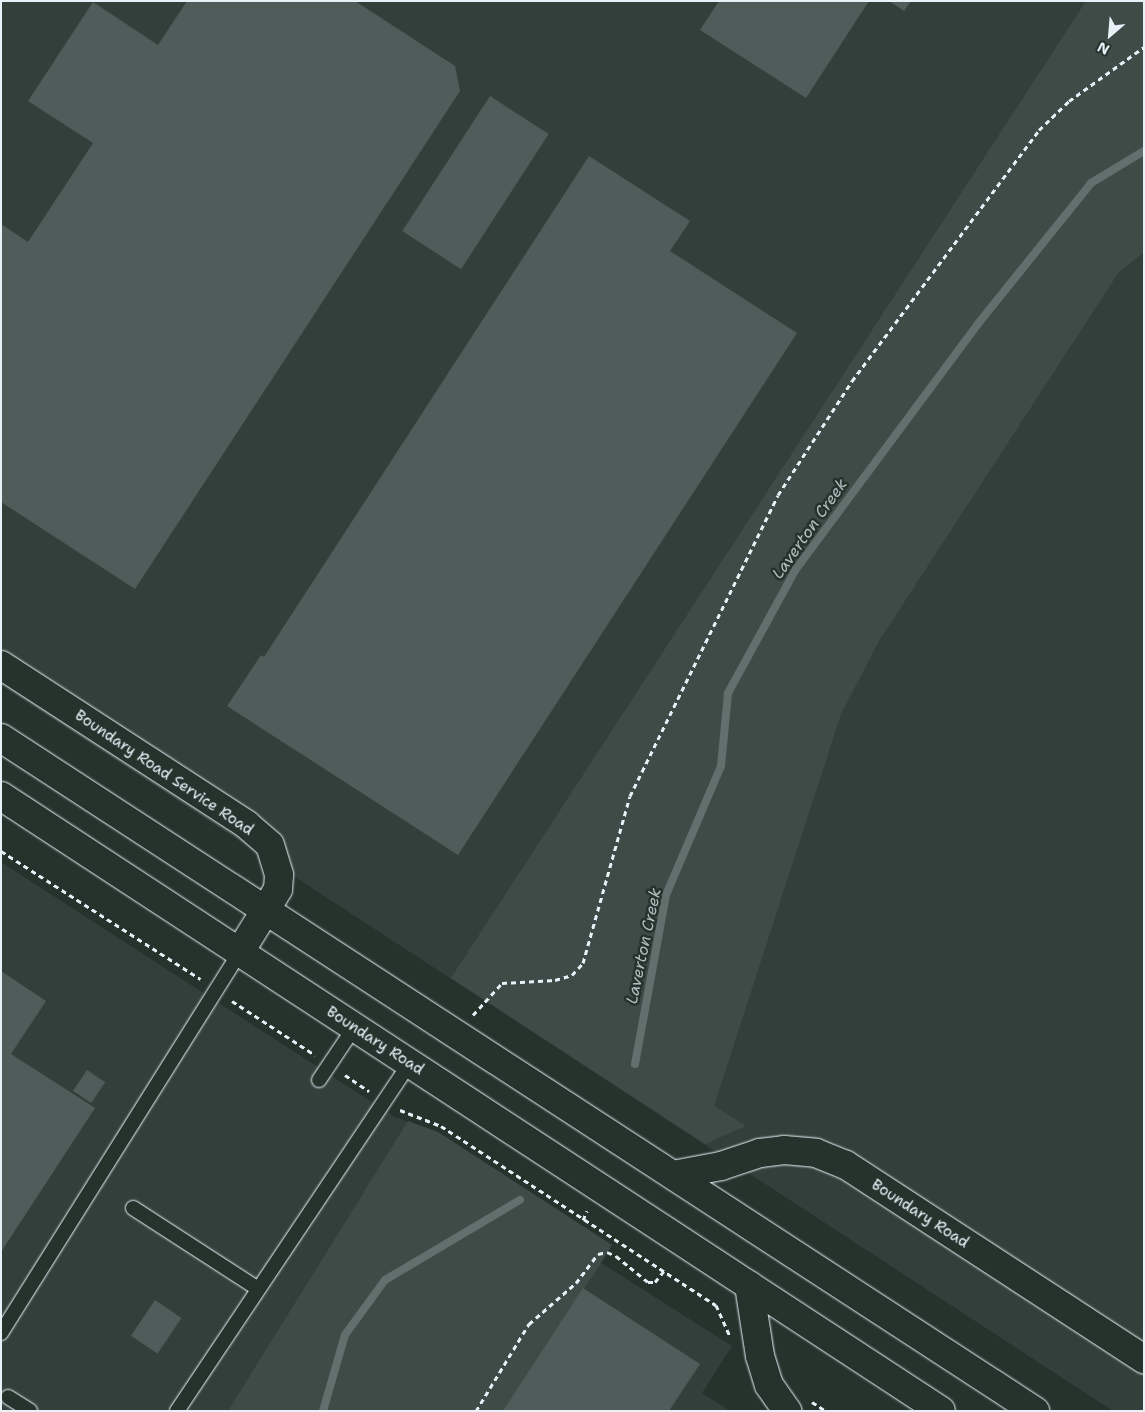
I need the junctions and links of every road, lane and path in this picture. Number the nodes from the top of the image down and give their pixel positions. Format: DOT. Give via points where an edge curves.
graph roads {
  1 [pos="1144,47"];
  2 [pos="1,665"];
  3 [pos="1,738"];
  4 [pos="1,796"];
  5 [pos="1,851"];
  6 [pos="267,908"];
  7 [pos="239,953"];
  8 [pos="216,990"];
  9 [pos="479,1022"];
  10 [pos="354,1028"];
  11 [pos="409,1064"];
  12 [pos="329,1065"];
  13 [pos="319,1080"];
  14 [pos="384,1100"];
  15 [pos="673,1175"];
  16 [pos="600,1190"];
  17 [pos="133,1208"];
  18 [pos="582,1220"];
  19 [pos="749,1286"];
  20 [pos="258,1289"];
  21 [pos="1,1333"];
  22 [pos="1144,1359"];
  23 [pos="8,1397"];
  24 [pos="30,1411"];
  25 [pos="177,1411"];
  26 [pos="476,1411"];
  27 [pos="787,1411"];
  28 [pos="941,1411"];
  29 [pos="1036,1411"];
  1 -- 9 [label="path" via="1069,101 1039,130 808,446 778,495 634,788 583,963 572,974 555,980 502,983 471,1017"];
  2 -- 6 [label="main road, Boundary Road Service Road" via="247,826 270,845 279,875 278,889"];
  3 -- 6 [label="main road"];
  4 -- 7 [label="main road, Boundary Road"];
  5 -- 8 [label="path"];
  6 -- 7 [label="main road, Boundary Road Service Road"];
  6 -- 15 [label="main road"];
  7 -- 8 [label="lane"];
  7 -- 10 [label="main road, Boundary Road"];
  8 -- 12 [label="path"];
  8 -- 21 [label="lane"];
  10 -- 11 [label="main road, Boundary Road"];
  10 -- 12 [label="lane"];
  11 -- 14 [label="lane"];
  11 -- 16 [label="main road, Boundary Road"];
  12 -- 13 [label="lane"];
  12 -- 14 [label="path"];
  14 -- 18 [label="path" via="413,1117 441,1126"];
  14 -- 20 [label="lane"];
  15 -- 22 [label="main road, Boundary Road" via="722,1166 760,1153 808,1152 831,1159 846,1165"];
  15 -- 29 [label="main road"];
  16 -- 18 [label="path"];
  16 -- 19 [label="main road, Boundary Road"];
  17 -- 20 [label="lane"];
  18 -- 26 [label="path" via="664,1271 655,1282 648,1282 616,1256 606,1252 598,1254 576,1284 529,1324"];
  19 -- 27 [label="main road" via="760,1356 769,1385"];
  19 -- 28 [label="main road, Boundary Road"];
  20 -- 25 [label="lane"];
  23 -- 24 [label="lane"];
}
